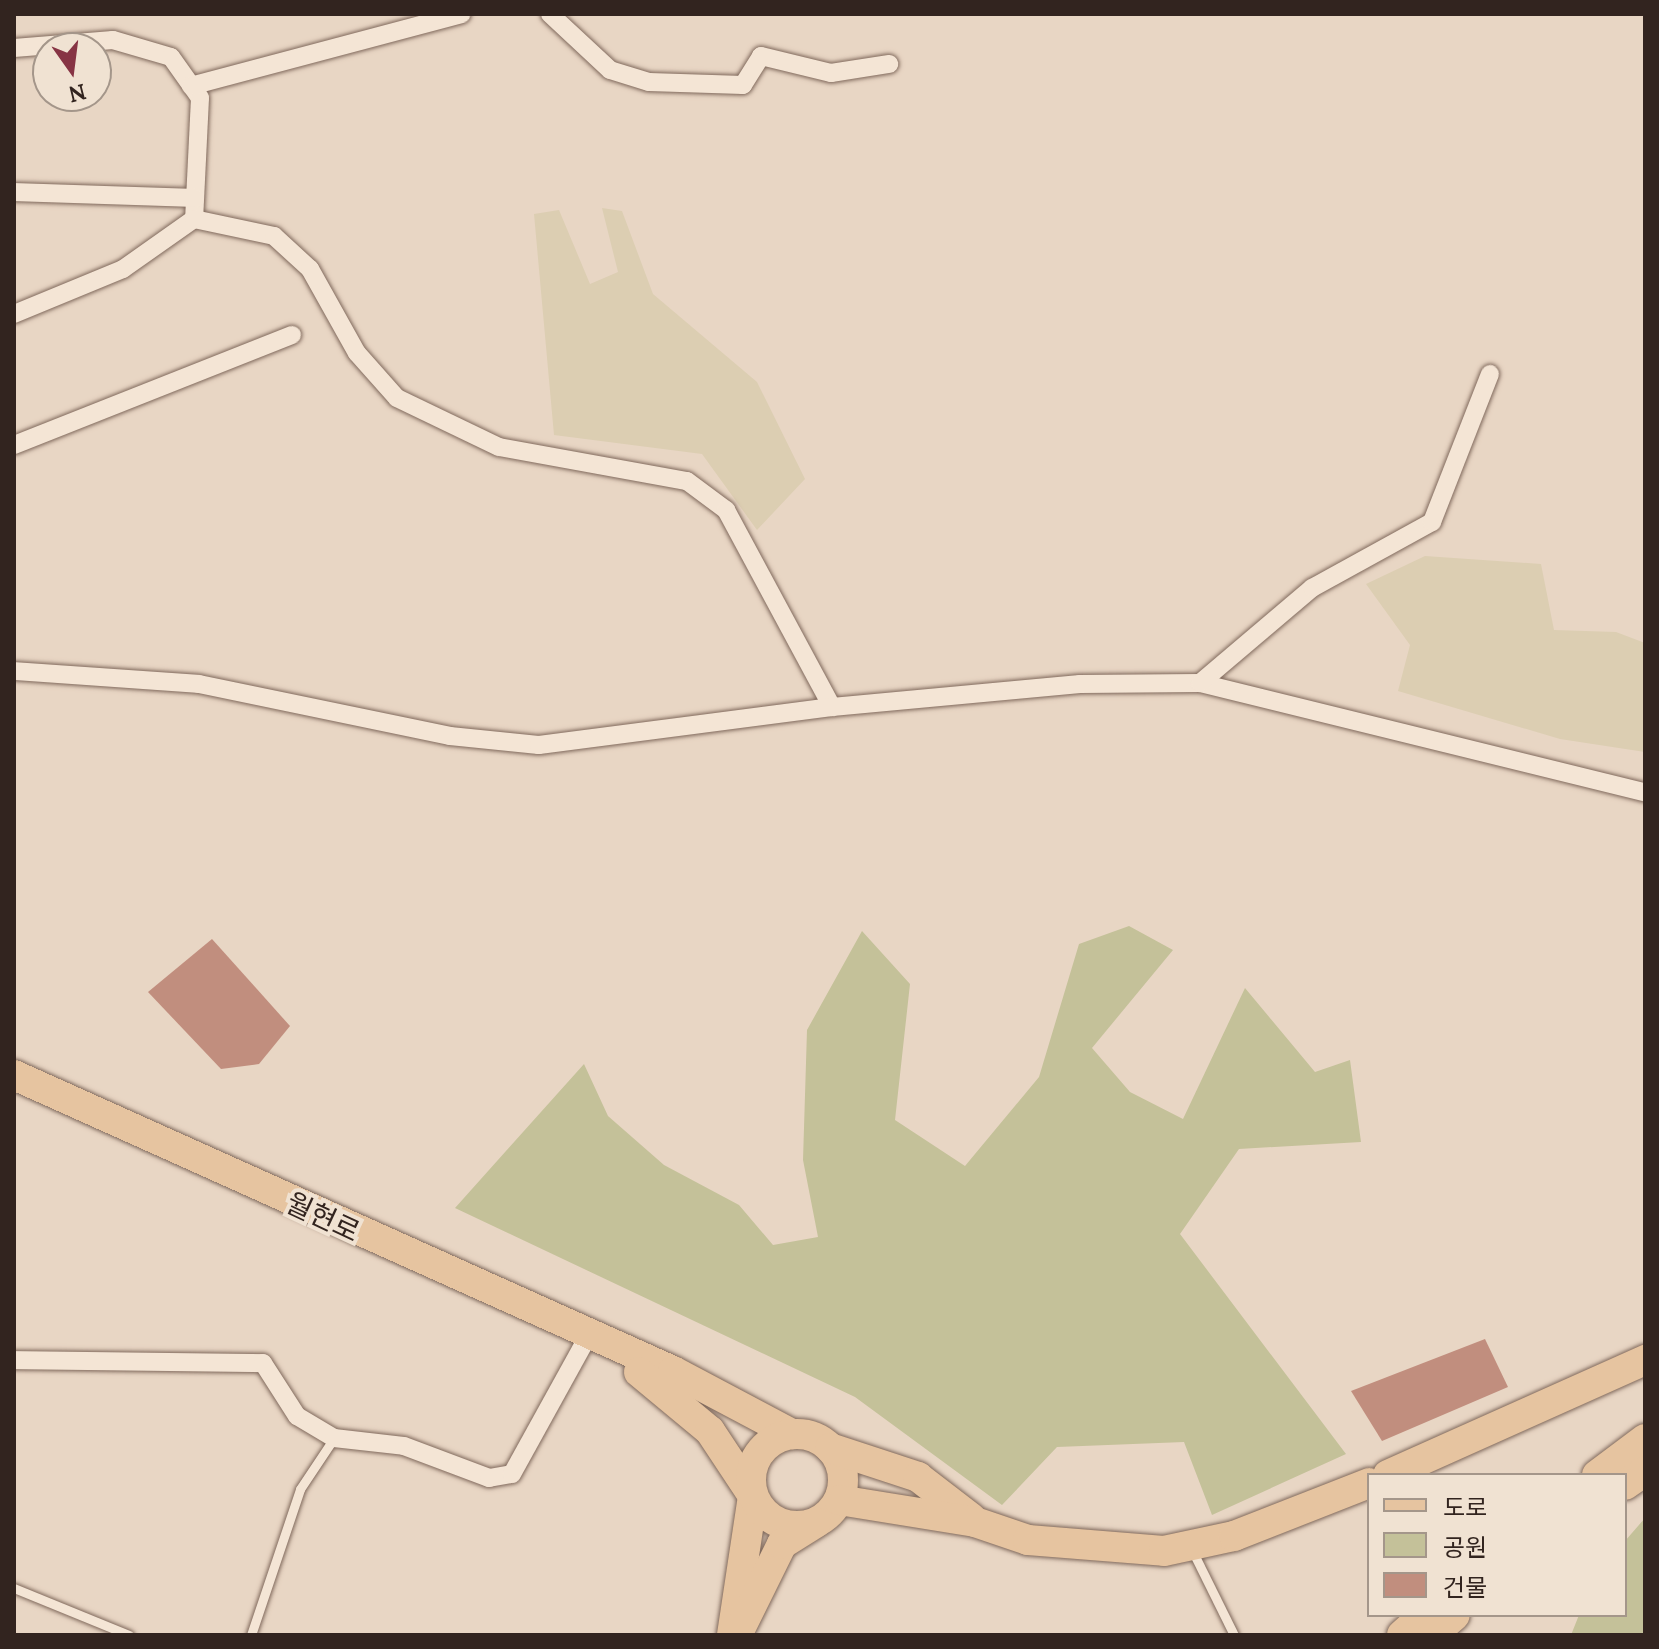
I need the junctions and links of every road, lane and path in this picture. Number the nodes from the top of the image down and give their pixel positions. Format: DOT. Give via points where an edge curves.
graph roads {
  1 [pos="462,14"];
  2 [pos="550,14"];
  3 [pos="14,48"];
  4 [pos="889,64"];
  5 [pos="191,86"];
  6 [pos="14,192"];
  7 [pos="195,198"];
  8 [pos="194,219"];
  9 [pos="14,314"];
  10 [pos="292,335"];
  11 [pos="1490,374"];
  12 [pos="14,445"];
  13 [pos="14,671"];
  14 [pos="1200,683"];
  15 [pos="832,707"];
  16 [pos="1645,792"];
  17 [pos="14,1075"];
  18 [pos="587,1338"];
  19 [pos="633,1359"];
  20 [pos="14,1360"];
  21 [pos="1645,1360"];
  22 [pos="792,1434"];
  23 [pos="334,1438"];
  24 [pos="1645,1439"];
  25 [pos="830,1448"];
  26 [pos="1645,1471"];
  27 [pos="1392,1473"];
  28 [pos="1600,1473"];
  29 [pos="1367,1484"];
  30 [pos="1627,1484"];
  31 [pos="753,1496"];
  32 [pos="828,1511"];
  33 [pos="975,1522"];
  34 [pos="1189,1545"];
  35 [pos="14,1588"];
  36 [pos="1422,1617"];
  37 [pos="1453,1617"];
  38 [pos="129,1635"];
  39 [pos="251,1635"];
  40 [pos="734,1635"];
  41 [pos="1234,1635"];
  42 [pos="1402,1635"];
  43 [pos="1432,1635"];
  1 -- 5 [label="street"];
  2 -- 4 [label="street" via="610,70 649,82 743,85 761,56 831,73"];
  3 -- 5 [label="street" via="113,40 171,57"];
  5 -- 7 [label="street" via="200,98"];
  6 -- 7 [label="street"];
  7 -- 8 [label="street"];
  8 -- 9 [label="street" via="123,269"];
  8 -- 15 [label="street" via="274,236 310,269 357,353 397,398 499,447 687,481 726,510"];
  10 -- 12 [label="street"];
  11 -- 14 [label="street" via="1432,522 1312,588"];
  13 -- 15 [label="street" via="199,684 450,736 539,745"];
  14 -- 15 [label="street" via="1080,684"];
  14 -- 16 [label="street"];
  17 -- 18 [label="main road, 월현로"];
  18 -- 19 [label="main road, 월현로"];
  18 -- 23 [label="street" via="512,1474 489,1478 404,1446"];
  19 -- 22 [label="main road, 월현로" via="673,1371"];
  19 -- 31 [label="main road" via="640,1374 710,1431"];
  20 -- 23 [label="street" via="263,1363 297,1416"];
  21 -- 27 [label="main road"];
  22 -- 25 [label="main road"];
  22 -- 31 [label="main road" via="758,1456"];
  23 -- 39 [label="lane" via="300,1489"];
  24 -- 28 [label="main road"];
  25 -- 32 [label="main road" via="843,1472"];
  25 -- 33 [label="main road" via="918,1477"];
  26 -- 30 [label="main road"];
  29 -- 34 [label="main road" via="1234,1536"];
  31 -- 32 [label="main road" via="773,1520"];
  31 -- 40 [label="main road"];
  32 -- 33 [label="main road"];
  32 -- 40 [label="main road" via="782,1544"];
  33 -- 34 [label="main road" via="1028,1540 1088,1548"];
  34 -- 41 [label="lane"];
  35 -- 38 [label="lane"];
  36 -- 42 [label="main road"];
  37 -- 43 [label="main road"];
}
